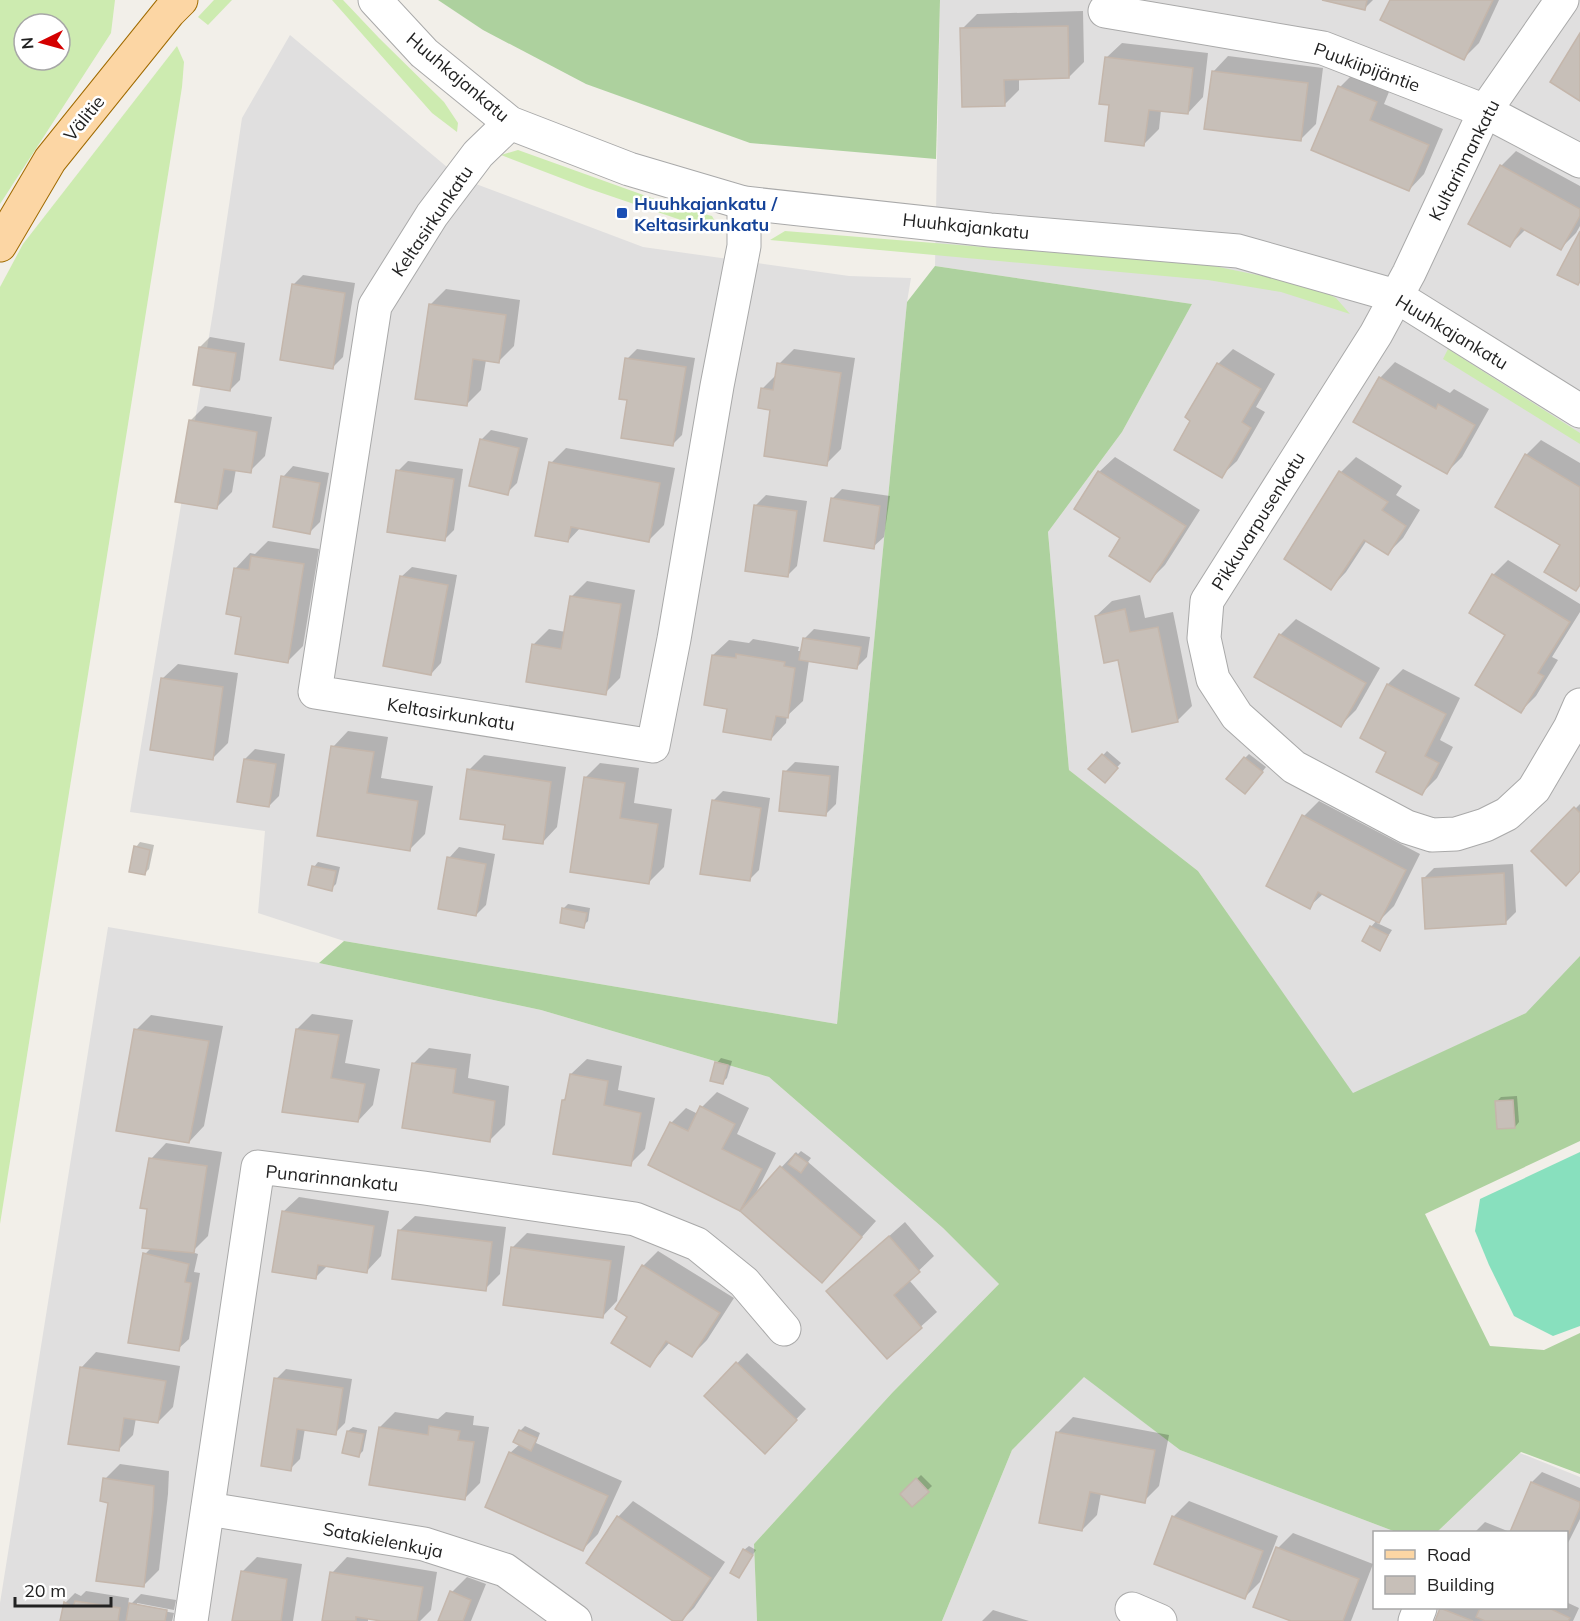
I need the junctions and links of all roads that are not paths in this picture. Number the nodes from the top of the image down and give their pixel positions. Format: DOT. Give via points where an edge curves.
graph roads {
  1 [pos="181,0"];
  2 [pos="375,0"];
  3 [pos="1562,0"];
  4 [pos="1105,11"];
  5 [pos="1485,111"];
  6 [pos="510,123"];
  7 [pos="1580,161"];
  8 [pos="744,202"];
  9 [pos="0,246"];
  10 [pos="1396,296"];
  11 [pos="1580,411"];
  12 [pos="1580,705"];
  13 [pos="784,1329"];
  14 [pos="208,1509"];
  15 [pos="191,1621"];
  16 [pos="575,1621"];
  1 -- 9 [label="main road, Välitie" via="50,160"];
  2 -- 6 [label="street, Huuhkajankatu" via="424,52"];
  3 -- 5 [label="street, Kultarinnankatu"];
  4 -- 5 [label="street, Puukiipijäntie" via="1323,48"];
  5 -- 7 [label="street, Puukiipijäntie"];
  5 -- 10 [label="street, Kultarinnankatu"];
  6 -- 8 [label="street, Huuhkajankatu" via="629,169"];
  6 -- 8 [label="street, Keltasirkunkatu" via="478,154 432,215 375,306 315,692 653,746 744,246"];
  8 -- 10 [label="street, Huuhkajankatu" via="990,230 1238,251"];
  10 -- 11 [label="street, Huuhkajankatu"];
  10 -- 12 [label="street, Pikkuvarpusenkatu" via="1376,334 1207,601 1204,638 1213,679 1238,716 1294,767 1407,827 1432,835 1456,834 1507,814 1534,789"];
  13 -- 14 [label="street, Punarinnankatu" via="744,1282 697,1244 635,1219 258,1167"];
  14 -- 15 [label="street, Punarinnankatu"];
  14 -- 16 [label="street, Satakielenkuja" via="424,1544 505,1570"];
}
